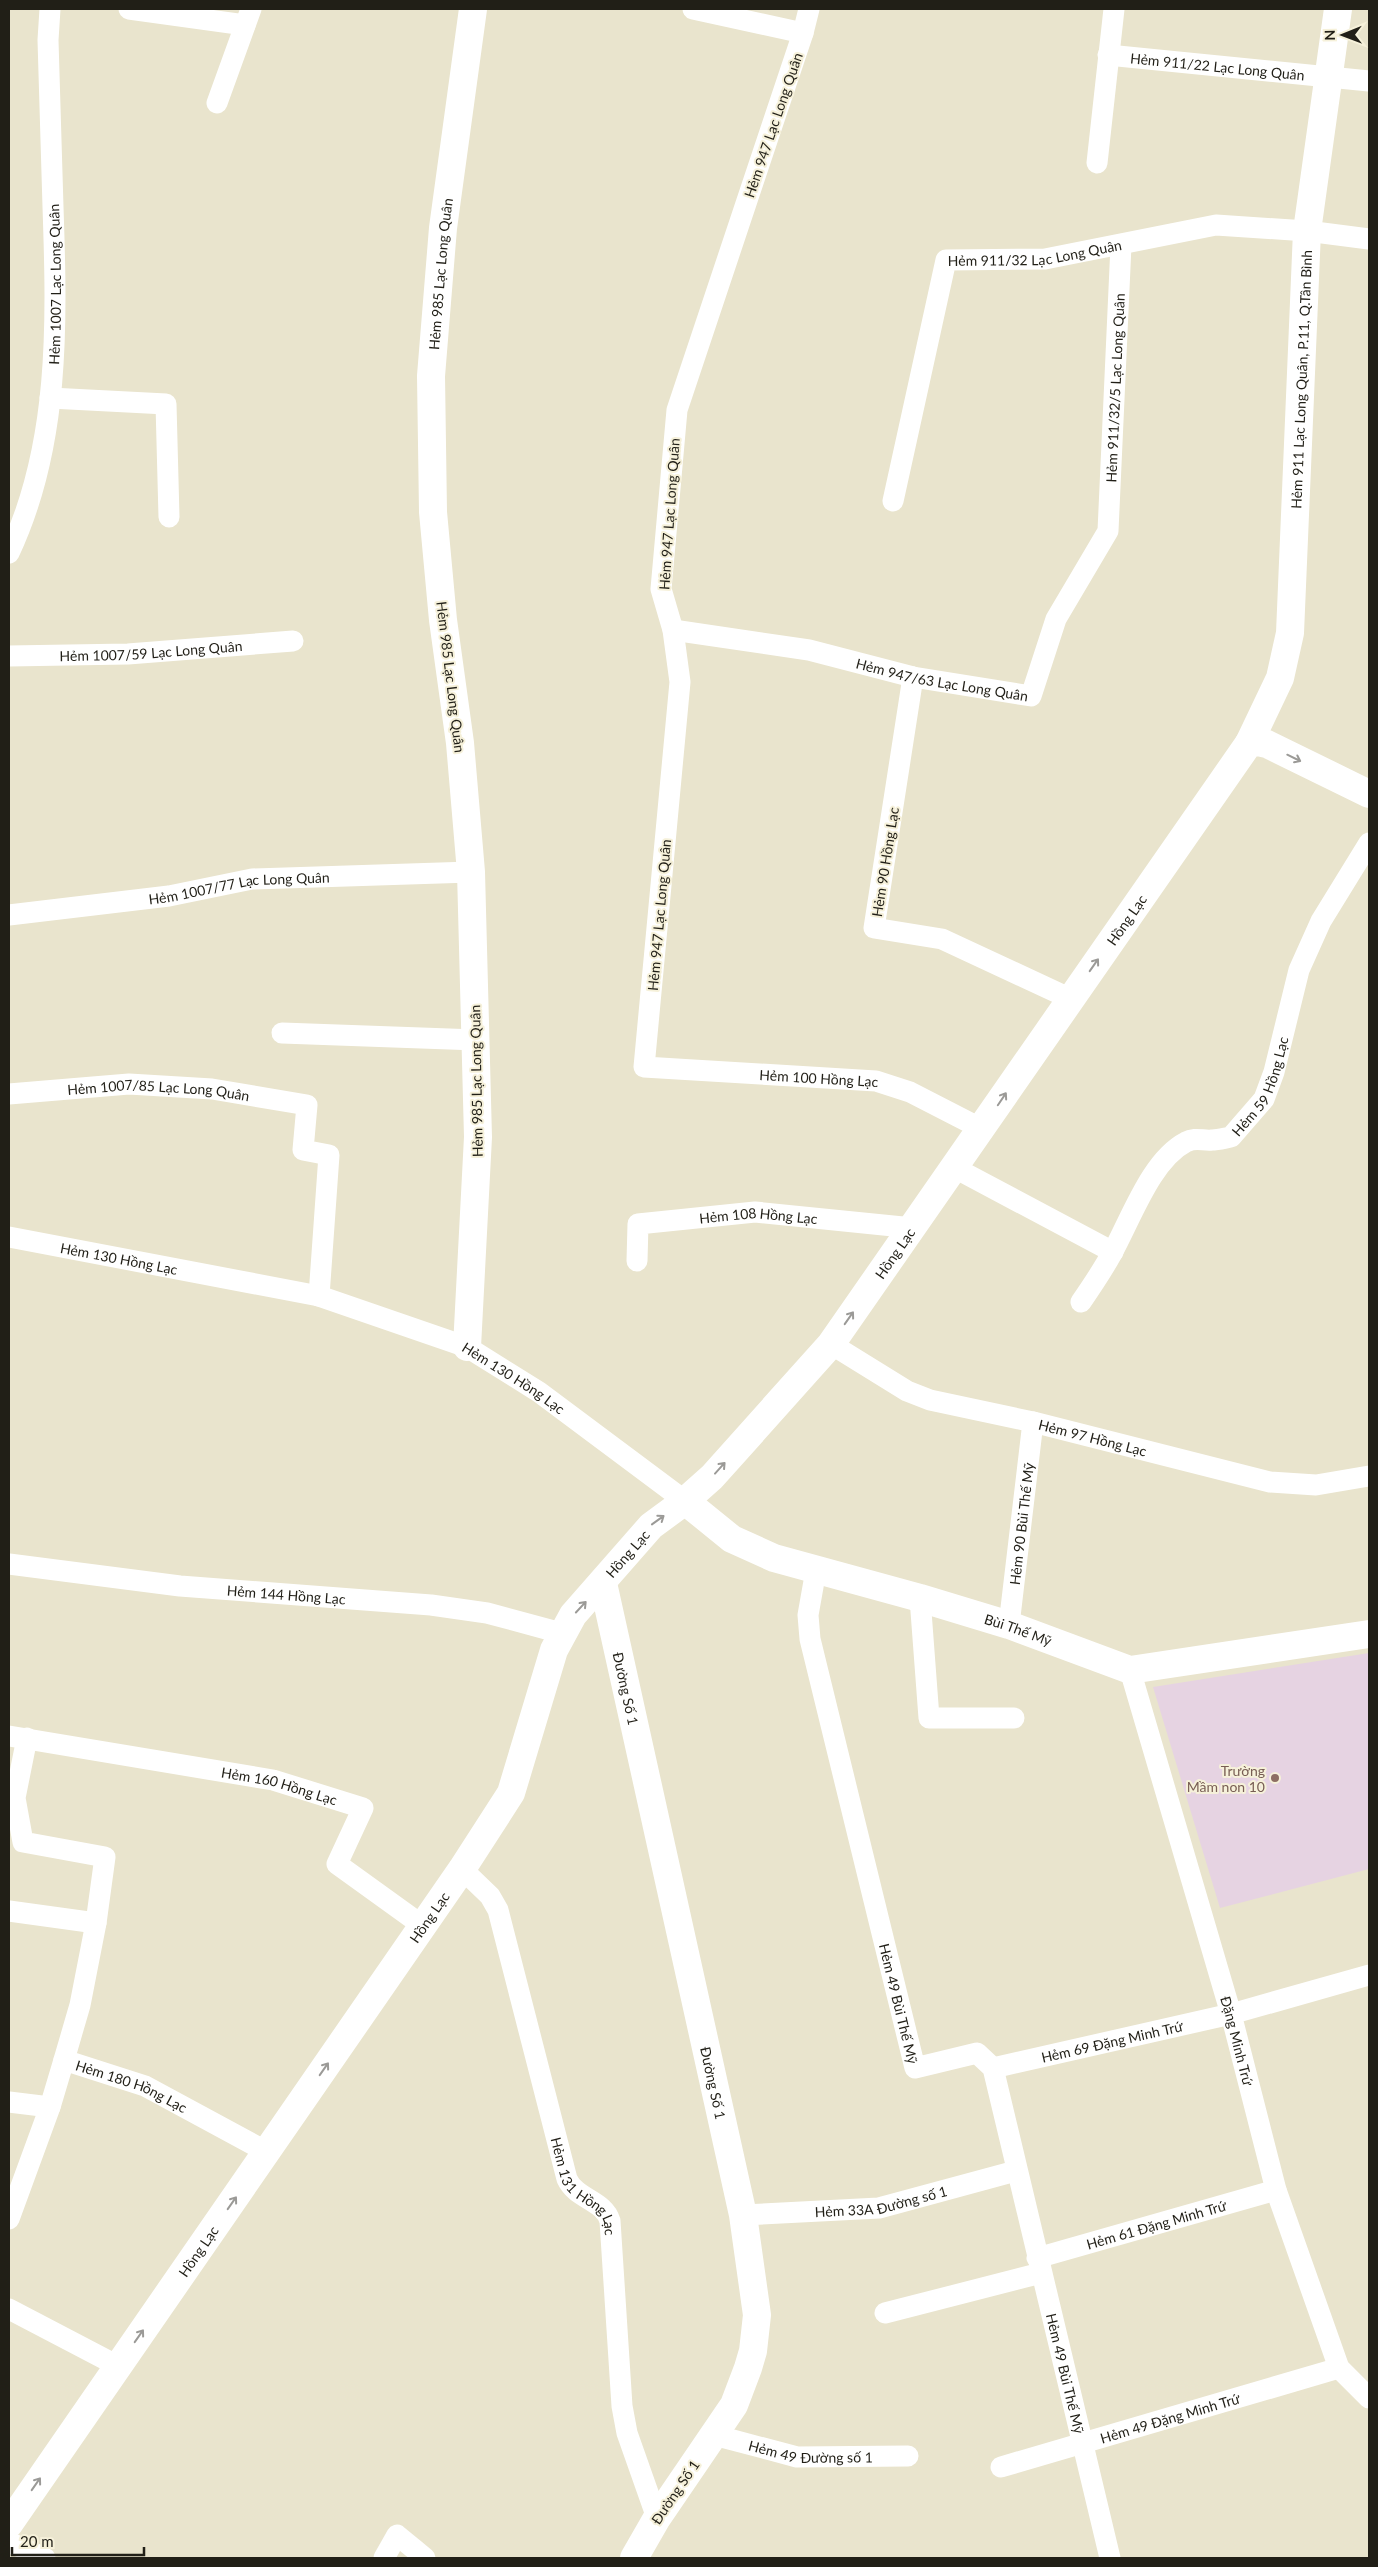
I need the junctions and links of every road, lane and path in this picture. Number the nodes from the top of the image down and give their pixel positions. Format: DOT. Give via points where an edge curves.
graph roads {
  1 [pos="50,9"];
  2 [pos="130,9"];
  3 [pos="473,9"];
  4 [pos="693,9"];
  5 [pos="809,9"];
  6 [pos="1114,9"];
  7 [pos="1338,9"];
  8 [pos="248,17"];
  9 [pos="803,33"];
  10 [pos="1108,54"];
  11 [pos="1328,77"];
  12 [pos="1369,81"];
  13 [pos="217,103"];
  14 [pos="1096,163"];
  15 [pos="1307,231"];
  16 [pos="1369,239"];
  17 [pos="1121,245"];
  18 [pos="50,398"];
  19 [pos="893,501"];
  20 [pos="169,517"];
  21 [pos="1108,531"];
  22 [pos="9,552"];
  23 [pos="673,630"];
  24 [pos="293,641"];
  25 [pos="9,656"];
  26 [pos="913,678"];
  27 [pos="1248,743"];
  28 [pos="1369,794"];
  29 [pos="1369,843"];
  30 [pos="471,872"];
  31 [pos="9,915"];
  32 [pos="1071,998"];
  33 [pos="282,1033"];
  34 [pos="476,1040"];
  35 [pos="644,1067"];
  36 [pos="9,1094"];
  37 [pos="982,1129"];
  38 [pos="955,1168"];
  39 [pos="913,1228"];
  40 [pos="9,1237"];
  41 [pos="1113,1252"];
  42 [pos="637,1261"];
  43 [pos="319,1296"];
  44 [pos="1081,1302"];
  45 [pos="830,1344"];
  46 [pos="467,1347"];
  47 [pos="1033,1422"];
  48 [pos="1369,1476"];
  49 [pos="685,1501"];
  50 [pos="9,1564"];
  51 [pos="816,1570"];
  52 [pos="603,1583"];
  53 [pos="920,1598"];
  54 [pos="1010,1625"];
  55 [pos="562,1634"];
  56 [pos="1369,1634"];
  57 [pos="1130,1670"];
  58 [pos="1014,1718"];
  59 [pos="18,1737"];
  60 [pos="462,1869"];
  61 [pos="9,1911"];
  62 [pos="96,1924"];
  63 [pos="422,1926"];
  64 [pos="1369,1975"];
  65 [pos="1231,2014"];
  66 [pos="64,2060"];
  67 [pos="993,2068"];
  68 [pos="9,2102"];
  69 [pos="50,2107"];
  70 [pos="267,2152"];
  71 [pos="1016,2171"];
  72 [pos="1276,2190"];
  73 [pos="743,2215"];
  74 [pos="9,2219"];
  75 [pos="1039,2266"];
  76 [pos="9,2309"];
  77 [pos="886,2313"];
  78 [pos="118,2366"];
  79 [pos="1339,2368"];
  80 [pos="1369,2398"];
  81 [pos="714,2435"];
  82 [pos="1081,2443"];
  83 [pos="908,2456"];
  84 [pos="1001,2467"];
  85 [pos="657,2518"];
  86 [pos="9,2524"];
  87 [pos="9,2542"];
  88 [pos="44,2558"];
  89 [pos="384,2558"];
  90 [pos="425,2558"];
  91 [pos="634,2558"];
  92 [pos="1110,2558"];
  1 -- 18 [label="lane, Hẻm 1007 Lạc Long Quân" via="48,40 55,280"];
  2 -- 8 [label="lane"];
  3 -- 30 [label="street, Hẻm 985 Lạc Long Quân" via="443,228 431,376 433,512 443,620 460,743"];
  4 -- 9 [label="lane"];
  5 -- 9 [label="lane, Hẻm 947 Lạc Long Quân"];
  6 -- 10 [label="lane"];
  7 -- 11 [label="street, Hẻm 911 Lạc Long Quân, P.11, Q.Tân Bình"];
  8 -- 13 [label="lane"];
  9 -- 23 [label="lane, Hẻm 947 Lạc Long Quân" via="677,410 661,589"];
  10 -- 11 [label="lane, Hẻm 911/22 Lạc Long Quân"];
  10 -- 14 [label="lane"];
  11 -- 12 [label="lane, Hẻm 911/22 Lạc Long Quân"];
  11 -- 15 [label="street, Hẻm 911 Lạc Long Quân, P.11, Q.Tân Bình"];
  15 -- 16 [label="lane, Hẻm 911/32 Lạc Long Quân"];
  15 -- 17 [label="lane, Hẻm 911/32 Lạc Long Quân" via="1216,225"];
  15 -- 27 [label="street, Hẻm 911 Lạc Long Quân, P.11, Q.Tân Bình" via="1290,632 1280,678"];
  17 -- 19 [label="lane, Hẻm 911/32 Lạc Long Quân" via="1045,260 946,260"];
  17 -- 21 [label="lane, Hẻm 911/32/5 Lạc Long Quân"];
  18 -- 20 [label="lane" via="166,404"];
  18 -- 22 [label="lane, Hẻm 1007 Lạc Long Quân" via="37,476"];
  21 -- 26 [label="lane, Hẻm 947/63 Lạc Long Quân" via="1056,619 1031,696"];
  23 -- 26 [label="lane, Hẻm 947/63 Lạc Long Quân" via="809,650"];
  23 -- 35 [label="lane, Hẻm 947 Lạc Long Quân" via="680,682"];
  24 -- 25 [label="lane, Hẻm 1007/59 Lạc Long Quân" via="128,654"];
  26 -- 32 [label="lane, Hẻm 90 Hồng Lạc" via="874,928 942,939"];
  27 -- 28 [label="street, one-way" via="1267,744"];
  32 -- 27 [label="street, Hồng Lạc, one-way"];
  29 -- 41 [label="lane, Hẻm 59 Hồng Lạc" via="1321,921 1299,970 1274,1072 1264,1098 1231,1137 1211,1141 1188,1140 1172,1150 1125,1225"];
  30 -- 31 [label="lane, Hẻm 1007/77 Lạc Long Quân" via="252,879 169,896"];
  30 -- 34 [label="street, Hẻm 985 Lạc Long Quân"];
  37 -- 32 [label="street, Hồng Lạc, one-way"];
  33 -- 34 [label="lane"];
  34 -- 46 [label="street, Hẻm 985 Lạc Long Quân" via="478,1137"];
  35 -- 37 [label="lane, Hẻm 100 Hồng Lạc" via="876,1081 910,1092"];
  36 -- 43 [label="lane, Hẻm 1007/85 Lạc Long Quân" via="128,1084 212,1089 307,1105 303,1150 329,1155"];
  37 -- 38 [label="street, Hồng Lạc"];
  38 -- 39 [label="street, Hồng Lạc"];
  38 -- 41 [label="lane"];
  39 -- 42 [label="lane, Hẻm 108 Hồng Lạc" via="755,1212 638,1224"];
  45 -- 39 [label="street, Hồng Lạc, one-way"];
  40 -- 43 [label="lane, Hẻm 130 Hồng Lạc"];
  41 -- 44 [label="lane, Hẻm 59 Hồng Lạc"];
  43 -- 46 [label="lane, Hẻm 130 Hồng Lạc"];
  45 -- 47 [label="lane, Hẻm 97 Hồng Lạc" via="907,1391 930,1400"];
  49 -- 45 [label="street, Hồng Lạc, one-way" via="712,1477"];
  46 -- 49 [label="lane, Hẻm 130 Hồng Lạc" via="539,1392"];
  47 -- 48 [label="lane, Hẻm 97 Hồng Lạc" via="1270,1482 1316,1485"];
  47 -- 54 [label="lane, Hẻm 90 Bùi Thế Mỹ"];
  49 -- 51 [label="street, Bùi Thế Mỹ" via="732,1539 774,1558"];
  52 -- 49 [label="street, Hồng Lạc, one-way" via="651,1526"];
  50 -- 55 [label="lane, Hẻm 144 Hồng Lạc" via="235,1591 431,1605 486,1613"];
  51 -- 53 [label="street, Bùi Thế Mỹ"];
  51 -- 67 [label="lane, Hẻm 49 Bùi Thế Mỹ" via="808,1615 810,1638 915,2068 978,2053"];
  55 -- 52 [label="street, Hồng Lạc, one-way" via="573,1615"];
  52 -- 73 [label="street, Đường Số 1"];
  53 -- 54 [label="street, Bùi Thế Mỹ"];
  53 -- 58 [label="lane" via="929,1718"];
  54 -- 57 [label="street, Bùi Thế Mỹ"];
  55 -- 60 [label="street, Hồng Lạc" via="511,1793"];
  56 -- 57 [label="street, Bùi Thế Mỹ"];
  57 -- 65 [label="lane, Đặng Minh Trứ"];
  59 -- 62 [label="lane, Hẻm 160 Hồng Lạc" via="15,1798 23,1842 105,1857"];
  59 -- 63 [label="lane, Hẻm 160 Hồng Lạc" via="273,1780 363,1808 337,1864"];
  60 -- 63 [label="street, Hồng Lạc"];
  60 -- 85 [label="lane, Hẻm 131 Hồng Lạc" via="490,1896 498,1910 567,2179 575,2190 604,2209 610,2221 622,2406 627,2432"];
  61 -- 62 [label="lane"];
  62 -- 66 [label="lane, Hẻm 180 Hồng Lạc" via="80,2005"];
  70 -- 63 [label="street, Hồng Lạc, one-way"];
  64 -- 65 [label="lane, Hẻm 69 Đặng Minh Trứ"];
  65 -- 67 [label="lane, Hẻm 69 Đặng Minh Trứ"];
  65 -- 72 [label="lane, Đặng Minh Trứ"];
  66 -- 69 [label="lane"];
  66 -- 70 [label="lane, Hẻm 180 Hồng Lạc" via="145,2086"];
  67 -- 71 [label="lane, Hẻm 49 Bùi Thế Mỹ"];
  68 -- 69 [label="lane"];
  69 -- 74 [label="lane"];
  78 -- 70 [label="street, Hồng Lạc, one-way"];
  71 -- 73 [label="lane, Hẻm 33A Đường số 1" via="878,2208"];
  71 -- 75 [label="lane, Hẻm 49 Bùi Thế Mỹ"];
  72 -- 75 [label="lane, Hẻm 61 Đặng Minh Trứ"];
  72 -- 79 [label="lane, Đặng Minh Trứ"];
  73 -- 81 [label="street, Đường Số 1" via="756,2297 756,2333 742,2386"];
  75 -- 77 [label="lane, Hẻm 61 Đặng Minh Trứ"];
  75 -- 82 [label="lane, Hẻm 49 Bùi Thế Mỹ"];
  76 -- 78 [label="lane"];
  86 -- 78 [label="street, Hồng Lạc, one-way"];
  79 -- 80 [label="lane, Đặng Minh Trứ"];
  79 -- 82 [label="lane, Hẻm 49 Đặng Minh Trứ"];
  81 -- 83 [label="lane, Hẻm 49 Đường số 1" via="797,2457"];
  81 -- 85 [label="street, Đường Số 1"];
  82 -- 84 [label="lane, Hẻm 49 Đặng Minh Trứ"];
  82 -- 92 [label="lane, Hẻm 49 Bùi Thế Mỹ"];
  85 -- 91 [label="street, Đường Số 1"];
  87 -- 88 [label="lane"];
  89 -- 90 [label="lane" via="397,2535"];
}
